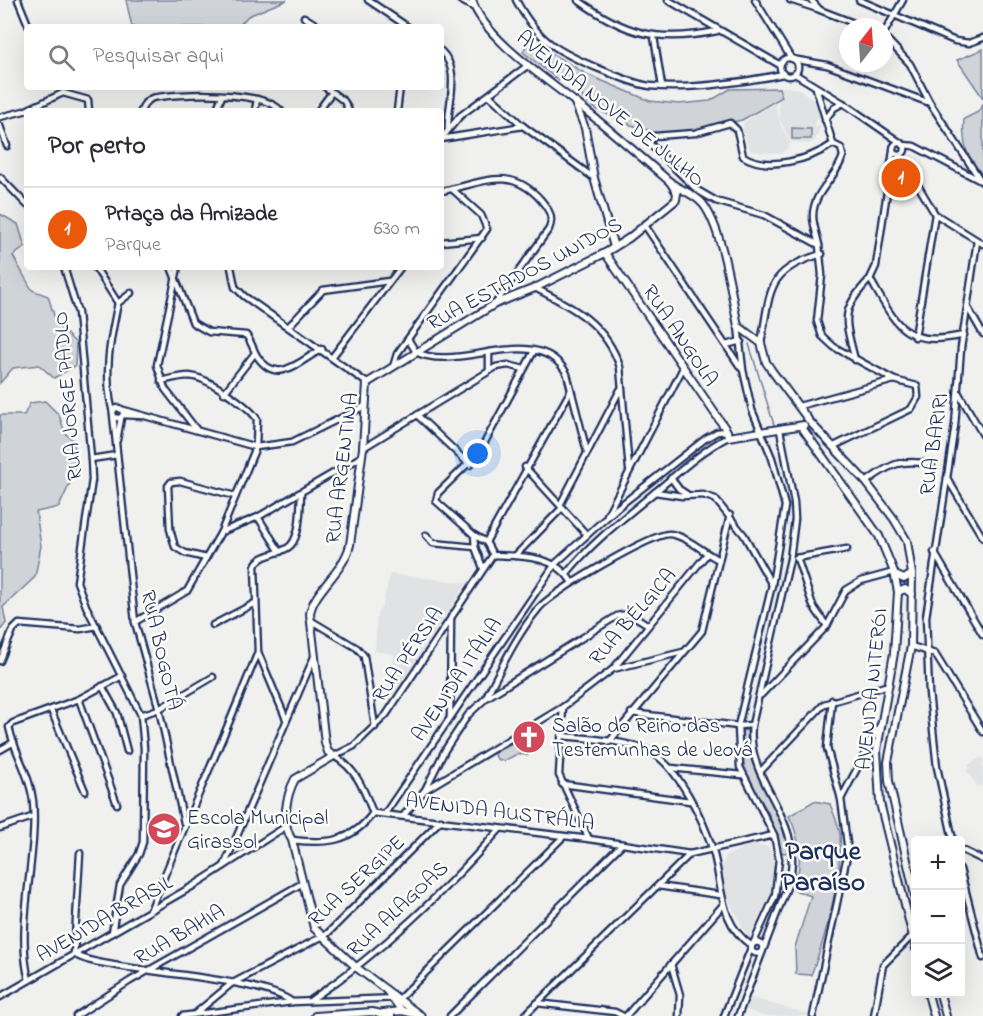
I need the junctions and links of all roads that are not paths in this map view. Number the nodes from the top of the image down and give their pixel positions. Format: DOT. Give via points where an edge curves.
graph roads {
  1 [pos="18,0"];
  2 [pos="368,0"];
  3 [pos="460,0"];
  4 [pos="472,0"];
  5 [pos="516,0"];
  6 [pos="579,0"];
  7 [pos="668,0"];
  8 [pos="754,0"];
  9 [pos="790,0"];
  10 [pos="811,0"];
  11 [pos="859,0"];
  12 [pos="903,0"];
  13 [pos="475,8"];
  14 [pos="820,10"];
  15 [pos="893,15"];
  16 [pos="303,17"];
  17 [pos="841,18"];
  18 [pos="892,18"];
  19 [pos="28,24"];
  20 [pos="315,24"];
  21 [pos="404,24"];
  22 [pos="717,31"];
  23 [pos="654,37"];
  24 [pos="983,38"];
  25 [pos="893,44"];
  26 [pos="444,55"];
  27 [pos="792,59"];
  28 [pos="780,65"];
  29 [pos="527,66"];
  30 [pos="783,74"];
  31 [pos="795,74"];
  32 [pos="662,86"];
  33 [pos="816,88"];
  34 [pos="60,90"];
  35 [pos="329,90"];
  36 [pos="400,90"];
  37 [pos="332,92"];
  38 [pos="63,93"];
  39 [pos="222,96"];
  40 [pos="490,96"];
  41 [pos="257,99"];
  42 [pos="573,100"];
  43 [pos="843,103"];
  44 [pos="930,103"];
  45 [pos="30,108"];
  46 [pos="89,108"];
  47 [pos="143,108"];
  48 [pos="217,108"];
  49 [pos="256,108"];
  50 [pos="277,108"];
  51 [pos="320,108"];
  52 [pos="348,108"];
  53 [pos="397,108"];
  54 [pos="24,111"];
  55 [pos="0,117"];
  56 [pos="825,120"];
  57 [pos="598,121"];
  58 [pos="0,126"];
  59 [pos="523,126"];
  60 [pos="585,128"];
  61 [pos="448,129"];
  62 [pos="889,133"];
  63 [pos="444,135"];
  64 [pos="444,139"];
  65 [pos="833,144"];
  66 [pos="7,146"];
  67 [pos="900,150"];
  68 [pos="0,177"];
  69 [pos="594,178"];
  70 [pos="670,182"];
  71 [pos="982,182"];
  72 [pos="452,189"];
  73 [pos="444,190"];
  74 [pos="694,192"];
  75 [pos="716,201"];
  76 [pos="24,202"];
  77 [pos="705,209"];
  78 [pos="935,214"];
  79 [pos="644,224"];
  80 [pos="482,238"];
  81 [pos="977,241"];
  82 [pos="444,242"];
  83 [pos="983,244"];
  84 [pos="819,245"];
  85 [pos="614,247"];
  86 [pos="605,253"];
  87 [pos="822,254"];
  88 [pos="64,270"];
  89 [pos="97,270"];
  90 [pos="172,270"];
  91 [pos="177,270"];
  92 [pos="229,270"];
  93 [pos="399,270"];
  94 [pos="175,276"];
  95 [pos="870,279"];
  96 [pos="390,281"];
  97 [pos="535,288"];
  98 [pos="131,293"];
  99 [pos="118,303"];
  100 [pos="495,304"];
  101 [pos="968,308"];
  102 [pos="738,326"];
  103 [pos="288,327"];
  104 [pos="983,334"];
  105 [pos="964,335"];
  106 [pos="915,338"];
  107 [pos="408,339"];
  108 [pos="741,341"];
  109 [pos="761,343"];
  110 [pos="726,345"];
  111 [pos="322,349"];
  112 [pos="534,351"];
  113 [pos="416,352"];
  114 [pos="489,352"];
  115 [pos="255,353"];
  116 [pos="333,356"];
  117 [pos="855,360"];
  118 [pos="393,366"];
  119 [pos="683,368"];
  120 [pos="524,369"];
  121 [pos="743,370"];
  122 [pos="489,371"];
  123 [pos="894,380"];
  124 [pos="161,381"];
  125 [pos="367,383"];
  126 [pos="620,389"];
  127 [pos="571,390"];
  128 [pos="958,392"];
  129 [pos="224,393"];
  130 [pos="108,396"];
  131 [pos="365,406"];
  132 [pos="799,406"];
  133 [pos="119,408"];
  134 [pos="113,414"];
  135 [pos="417,415"];
  136 [pos="145,416"];
  137 [pos="122,417"];
  138 [pos="810,422"];
  139 [pos="801,426"];
  140 [pos="196,429"];
  141 [pos="780,430"];
  142 [pos="761,432"];
  143 [pos="727,434"];
  144 [pos="983,435"];
  145 [pos="116,446"];
  146 [pos="834,446"];
  147 [pos="256,447"];
  148 [pos="363,448"];
  149 [pos="587,452"];
  150 [pos="117,455"];
  151 [pos="361,457"];
  152 [pos="91,459"];
  153 [pos="470,465"];
  154 [pos="932,465"];
  155 [pos="525,467"];
  156 [pos="629,469"];
  157 [pos="672,478"];
  158 [pos="947,478"];
  159 [pos="866,482"];
  160 [pos="655,492"];
  161 [pos="300,493"];
  162 [pos="235,496"];
  163 [pos="691,496"];
  164 [pos="561,506"];
  165 [pos="730,515"];
  166 [pos="258,517"];
  167 [pos="604,519"];
  168 [pos="221,532"];
  169 [pos="426,535"];
  170 [pos="474,535"];
  171 [pos="587,535"];
  172 [pos="983,538"];
  173 [pos="486,542"];
  174 [pos="474,547"];
  175 [pos="847,549"];
  176 [pos="280,552"];
  177 [pos="934,552"];
  178 [pos="707,554"];
  179 [pos="492,555"];
  180 [pos="515,556"];
  181 [pos="206,558"];
  182 [pos="797,558"];
  183 [pos="790,559"];
  184 [pos="719,560"];
  185 [pos="555,564"];
  186 [pos="483,568"];
  187 [pos="567,573"];
  188 [pos="895,574"];
  189 [pos="912,574"];
  190 [pos="572,583"];
  191 [pos="772,585"];
  192 [pos="898,592"];
  193 [pos="912,594"];
  194 [pos="255,603"];
  195 [pos="451,617"];
  196 [pos="310,620"];
  197 [pos="135,622"];
  198 [pos="213,624"];
  199 [pos="648,625"];
  200 [pos="827,626"];
  201 [pos="97,627"];
  202 [pos="983,635"];
  203 [pos="2,646"];
  204 [pos="911,646"];
  205 [pos="685,651"];
  206 [pos="929,651"];
  207 [pos="258,652"];
  208 [pos="314,657"];
  209 [pos="0,661"];
  210 [pos="613,669"];
  211 [pos="122,676"];
  212 [pos="213,677"];
  213 [pos="497,678"];
  214 [pos="510,683"];
  215 [pos="889,685"];
  216 [pos="102,686"];
  217 [pos="759,697"];
  218 [pos="486,698"];
  219 [pos="79,699"];
  220 [pos="832,700"];
  221 [pos="564,706"];
  222 [pos="159,709"];
  223 [pos="51,710"];
  224 [pos="631,713"];
  225 [pos="141,715"];
  226 [pos="450,717"];
  227 [pos="286,719"];
  228 [pos="752,725"];
  229 [pos="880,725"];
  230 [pos="738,726"];
  231 [pos="375,727"];
  232 [pos="983,732"];
  233 [pos="563,736"];
  234 [pos="609,741"];
  235 [pos="14,742"];
  236 [pos="0,750"];
  237 [pos="127,751"];
  238 [pos="334,756"];
  239 [pos="671,768"];
  240 [pos="435,770"];
  241 [pos="760,772"];
  242 [pos="742,775"];
  243 [pos="447,777"];
  244 [pos="562,784"];
  245 [pos="425,790"];
  246 [pos="85,791"];
  247 [pos="841,799"];
  248 [pos="690,801"];
  249 [pos="117,804"];
  250 [pos="373,813"];
  251 [pos="386,813"];
  252 [pos="404,815"];
  253 [pos="32,817"];
  254 [pos="441,820"];
  255 [pos="184,824"];
  256 [pos="285,827"];
  257 [pos="0,828"];
  258 [pos="500,829"];
  259 [pos="774,835"];
  260 [pos="901,836"];
  261 [pos="952,836"];
  262 [pos="563,837"];
  263 [pos="589,839"];
  264 [pos="890,839"];
  265 [pos="292,840"];
  266 [pos="622,844"];
  267 [pos="713,851"];
  268 [pos="965,851"];
  269 [pos="80,854"];
  270 [pos="690,854"];
  271 [pos="983,860"];
  272 [pos="224,866"];
  273 [pos="301,884"];
  274 [pos="657,886"];
  275 [pos="965,888"];
  276 [pos="913,890"];
  277 [pos="720,895"];
  278 [pos="723,905"];
  279 [pos="151,909"];
  280 [pos="911,921"];
  281 [pos="112,933"];
  282 [pos="911,936"];
  283 [pos="322,937"];
  284 [pos="752,946"];
  285 [pos="762,951"];
  286 [pos="74,954"];
  287 [pos="983,958"];
  288 [pos="670,964"];
  289 [pos="357,968"];
  290 [pos="148,971"];
  291 [pos="29,980"];
  292 [pos="231,984"];
  293 [pos="386,990"];
  294 [pos="0,998"];
  295 [pos="391,998"];
  296 [pos="400,998"];
  297 [pos="929,998"];
  298 [pos="941,998"];
  299 [pos="309,1001"];
  300 [pos="292,1002"];
  301 [pos="537,1003"];
  302 [pos="196,1013"];
  303 [pos="383,1013"];
  304 [pos="404,1014"];
  305 [pos="76,1016"];
  306 [pos="182,1016"];
  307 [pos="315,1016"];
  308 [pos="391,1016"];
  309 [pos="420,1016"];
  310 [pos="450,1016"];
  311 [pos="524,1016"];
  312 [pos="624,1016"];
  313 [pos="679,1016"];
  314 [pos="724,1016"];
  315 [pos="738,1016"];
  316 [pos="813,1016"];
  317 [pos="874,1016"];
  318 [pos="934,1016"];
  319 [pos="946,1016"];
  1 -- 19 [label="street"];
  2 -- 21 [label="street"];
  3 -- 13 [label="street"];
  4 -- 13 [label="main road, AVENIDA NOVE DE JULHO"];
  5 -- 32 [label="street" via="534,30 559,51 629,80"];
  6 -- 23 [label="street" via="602,17"];
  7 -- 22 [label="street"];
  8 -- 27 [label="street"];
  9 -- 14 [label="street"];
  10 -- 14 [label="street"];
  11 -- 15 [label="street"];
  12 -- 15 [label="street"];
  13 -- 29 [label="main road, AVENIDA NOVE DE JULHO"];
  14 -- 17 [label="street"];
  15 -- 18 [label="street"];
  15 -- 24 [label="street" via="962,43"];
  16 -- 20 [label="street"];
  22 -- 23 [label="street"];
  22 -- 28 [label="street"];
  23 -- 32 [label="street"];
  25 -- 44 [label="street" via="910,64"];
  26 -- 61 [label="street" via="451,64 453,77"];
  27 -- 28 [label="street"];
  27 -- 31 [label="street" via="798,64"];
  27 -- 44 [label="street" via="827,65"];
  28 -- 30 [label="street"];
  29 -- 40 [label="street"];
  29 -- 42 [label="main road, AVENIDA NOVE DE JULHO"];
  30 -- 31 [label="street"];
  30 -- 32 [label="street"];
  31 -- 33 [label="street"];
  33 -- 43 [label="street"];
  33 -- 56 [label="street"];
  34 -- 38 [label="street"];
  35 -- 37 [label="street"];
  36 -- 53 [label="street"];
  37 -- 51 [label="street"];
  37 -- 52 [label="street"];
  38 -- 45 [label="street"];
  38 -- 46 [label="street" via="88,100"];
  39 -- 41 [label="street"];
  39 -- 47 [label="street" via="162,96 148,100"];
  39 -- 48 [label="street"];
  40 -- 59 [label="street"];
  40 -- 61 [label="street"];
  41 -- 49 [label="street"];
  41 -- 50 [label="street"];
  42 -- 57 [label="main road, AVENIDA NOVE DE JULHO"];
  42 -- 60 [label="main road"];
  43 -- 56 [label="street"];
  43 -- 62 [label="street"];
  44 -- 71 [label="street"];
  54 -- 55 [label="street"];
  56 -- 65 [label="street"];
  57 -- 60 [label="main road"];
  57 -- 70 [label="main road, AVENIDA NOVE DE JULHO"];
  58 -- 66 [label="street"];
  59 -- 64 [label="street"];
  59 -- 69 [label="street"];
  60 -- 69 [label="main road"];
  61 -- 63 [label="street"];
  62 -- 67 [label="street"];
  62 -- 67 [label="street"];
  65 -- 74 [label="street" via="801,158 769,162 743,156 737,130 730,123 702,132 652,138 650,144"];
  65 -- 84 [label="street" via="841,148 843,156 814,206"];
  67 -- 71 [label="street" via="919,148"];
  67 -- 78 [label="street"];
  67 -- 95 [label="street" via="888,171 876,266"];
  68 -- 76 [label="street"];
  69 -- 85 [label="main road"];
  70 -- 74 [label="main road, AVENIDA NOVE DE JULHO"];
  70 -- 79 [label="main road, RUA ESTADOS UNIDOS" via="678,196 676,200"];
  72 -- 73 [label="street"];
  72 -- 80 [label="street" via="484,219 487,230"];
  72 -- 100 [label="street" via="511,178 532,190 549,209 549,229"];
  74 -- 75 [label="street"];
  74 -- 77 [label="main road, AVENIDA NOVE DE JULHO"];
  75 -- 77 [label="street"];
  75 -- 84 [label="street" via="764,215"];
  77 -- 102 [label="main road, AVENIDA NOVE DE JULHO" via="720,242"];
  78 -- 81 [label="street"];
  78 -- 106 [label="street"];
  79 -- 85 [label="main road, RUA ESTADOS UNIDOS"];
  79 -- 110 [label="street"];
  80 -- 82 [label="street"];
  80 -- 107 [label="street"];
  81 -- 83 [label="street"];
  81 -- 101 [label="street, RUA BARIRI"];
  84 -- 87 [label="street"];
  85 -- 86 [label="main road, RUA ESTADOS UNIDOS"];
  86 -- 97 [label="main road, RUA ESTADOS UNIDOS"];
  86 -- 119 [label="main road, RUA ANGOLA"];
  87 -- 109 [label="street" via="800,261 776,278"];
  87 -- 117 [label="street" via="818,328 827,342"];
  88 -- 152 [label="street, RUA JORGE PADLO" via="78,313"];
  89 -- 99 [label="street"];
  90 -- 94 [label="street"];
  91 -- 94 [label="street"];
  92 -- 103 [label="street" via="233,284 244,296"];
  93 -- 96 [label="street"];
  94 -- 115 [label="street" via="193,323 209,332 246,335"];
  94 -- 124 [label="street" via="157,356"];
  95 -- 106 [label="street" via="896,320"];
  95 -- 117 [label="street" via="853,296 846,311"];
  96 -- 103 [label="street" via="323,291"];
  96 -- 116 [label="street"];
  97 -- 100 [label="main road, RUA ESTADOS UNIDOS"];
  97 -- 126 [label="street" via="580,312 604,335 618,360"];
  98 -- 99 [label="street"];
  99 -- 130 [label="street, RUA BOGOTÁ" via="107,356"];
  100 -- 113 [label="main road, RUA ESTADOS UNIDOS"];
  101 -- 104 [label="street"];
  101 -- 105 [label="street, RUA BARIRI"];
  102 -- 108 [label="street, AVENIDA NOVE DE JULHO"];
  102 -- 109 [label="main road"];
  103 -- 111 [label="street"];
  105 -- 106 [label="street"];
  105 -- 128 [label="street, RUA BARIRI"];
  107 -- 113 [label="street"];
  107 -- 118 [label="street"];
  108 -- 110 [label="street"];
  108 -- 121 [label="street, AVENIDA NOVE DE JULHO"];
  109 -- 132 [label="main road, AVENIDA NITERÓI" via="766,362"];
  110 -- 121 [label="street"];
  111 -- 115 [label="street" via="276,372 265,367"];
  111 -- 116 [label="street"];
  112 -- 114 [label="street"];
  112 -- 120 [label="street"];
  112 -- 127 [label="street" via="561,364"];
  113 -- 114 [label="street" via="432,357"];
  113 -- 118 [label="main road, RUA ESTADOS UNIDOS"];
  114 -- 122 [label="street"];
  115 -- 129 [label="street"];
  116 -- 125 [label="street"];
  117 -- 123 [label="street"];
  118 -- 125 [label="main road, RUA ESTADOS UNIDOS"];
  119 -- 143 [label="main road, RUA ANGOLA"];
  119 -- 156 [label="street"];
  120 -- 122 [label="street" via="502,365"];
  120 -- 153 [label="street"];
  121 -- 142 [label="street, AVENIDA NOVE DE JULHO"];
  122 -- 135 [label="street"];
  123 -- 132 [label="street"];
  123 -- 146 [label="street" via="917,386 918,397 911,409"];
  124 -- 129 [label="street" via="197,377"];
  124 -- 140 [label="street"];
  125 -- 131 [label="main road, RUA ARGENTINA"];
  126 -- 149 [label="street"];
  126 -- 156 [label="street"];
  127 -- 149 [label="street"];
  127 -- 155 [label="street"];
  128 -- 144 [label="street"];
  128 -- 158 [label="street, RUA BARIRI"];
  129 -- 147 [label="street" via="257,419"];
  130 -- 133 [label="street"];
  130 -- 134 [label="street, RUA BOGOTÁ"];
  131 -- 147 [label="street" via="292,442"];
  131 -- 148 [label="main road, RUA ARGENTINA"];
  132 -- 138 [label="main road, AVENIDA NITERÓI"];
  133 -- 134 [label="street"];
  133 -- 136 [label="street"];
  133 -- 137 [label="street"];
  134 -- 137 [label="street"];
  134 -- 145 [label="street, RUA BOGOTÁ"];
  135 -- 148 [label="street"];
  135 -- 153 [label="street"];
  136 -- 137 [label="street"];
  136 -- 140 [label="street"];
  137 -- 145 [label="street, RUA BOGOTÁ"];
  138 -- 139 [label="main road"];
  138 -- 146 [label="main road, AVENIDA NITERÓI"];
  139 -- 141 [label="main road"];
  139 -- 188 [label="main road, AVENIDA NITERÓI" via="879,536"];
  140 -- 147 [label="street"];
  141 -- 142 [label="main road"];
  141 -- 183 [label="street" via="796,510"];
  142 -- 143 [label="main road"];
  142 -- 191 [label="street, AVENIDA NOVE DE JULHO" via="784,506"];
  143 -- 157 [label="street"];
  143 -- 167 [label="street, AVENIDA ITÁLIA" via="717,432 705,439"];
  145 -- 150 [label="street, RUA BOGOTÁ"];
  146 -- 159 [label="main road, AVENIDA NITERÓI"];
  147 -- 162 [label="street"];
  148 -- 151 [label="main road, RUA ARGENTINA"];
  149 -- 164 [label="street"];
  150 -- 152 [label="street"];
  150 -- 197 [label="street, RUA BOGOTÁ"];
  151 -- 161 [label="street"];
  151 -- 196 [label="main road, RUA ARGENTINA" via="348,556 314,600"];
  152 -- 201 [label="street, RUA JORGE PADLO" via="90,503 77,582"];
  153 -- 170 [label="street" via="436,498"];
  154 -- 159 [label="street" via="909,460 896,463"];
  155 -- 164 [label="street"];
  155 -- 173 [label="street"];
  156 -- 167 [label="street"];
  157 -- 160 [label="street"];
  157 -- 163 [label="street" via="679,489"];
  158 -- 172 [label="street"];
  158 -- 177 [label="street, RUA BARIRI"];
  159 -- 189 [label="main road, AVENIDA NITERÓI" via="903,531"];
  160 -- 163 [label="street"];
  160 -- 187 [label="street" via="587,550"];
  161 -- 166 [label="street"];
  161 -- 176 [label="street" via="293,542"];
  162 -- 168 [label="street"];
  162 -- 181 [label="street" via="180,481 168,486 175,547"];
  163 -- 165 [label="street" via="710,496"];
  164 -- 171 [label="street"];
  164 -- 180 [label="street"];
  165 -- 184 [label="street"];
  165 -- 191 [label="street"];
  166 -- 168 [label="street"];
  166 -- 176 [label="street"];
  167 -- 171 [label="street, AVENIDA ITÁLIA"];
  168 -- 181 [label="street"];
  169 -- 174 [label="street" via="433,543"];
  170 -- 173 [label="street"];
  170 -- 174 [label="street"];
  171 -- 185 [label="street, AVENIDA ITÁLIA"];
  173 -- 179 [label="street"];
  174 -- 186 [label="street"];
  175 -- 182 [label="street"];
  176 -- 194 [label="street" via="256,562"];
  177 -- 202 [label="street"];
  177 -- 206 [label="street, RUA BARIRI" via="926,609"];
  178 -- 184 [label="street"];
  178 -- 190 [label="street, AVENIDA ITÁLIA" via="678,536 663,534 638,544"];
  178 -- 199 [label="street, RUA BÉLGICA"];
  179 -- 180 [label="street"];
  179 -- 186 [label="street, RUA PÉRSIA"];
  180 -- 185 [label="street"];
  181 -- 197 [label="street" via="187,591"];
  182 -- 183 [label="street"];
  182 -- 200 [label="street" via="813,606"];
  183 -- 217 [label="street"];
  184 -- 205 [label="street" via="704,626"];
  185 -- 187 [label="street"];
  185 -- 226 [label="street, AVENIDA ITÁLIA"];
  186 -- 195 [label="street, RUA PÉRSIA"];
  187 -- 190 [label="street"];
  188 -- 189 [label="main road" via="904,579"];
  188 -- 192 [label="main road, AVENIDA NITERÓI"];
  188 -- 200 [label="street" via="861,580 846,590"];
  189 -- 193 [label="main road, AVENIDA NITERÓI"];
  190 -- 213 [label="street, AVENIDA ITÁLIA" via="538,609"];
  191 -- 230 [label="street, AVENIDA NOVE DE JULHO"];
  192 -- 193 [label="main road" via="905,589"];
  192 -- 215 [label="main road, AVENIDA NITERÓI"];
  193 -- 204 [label="main road, AVENIDA NITERÓI"];
  194 -- 198 [label="street"];
  194 -- 207 [label="street"];
  195 -- 226 [label="street"];
  195 -- 231 [label="street, RUA PÉRSIA"];
  196 -- 208 [label="main road, RUA ARGENTINA"];
  196 -- 231 [label="street" via="364,656"];
  197 -- 222 [label="street, RUA BOGOTÁ"];
  199 -- 210 [label="street, RUA BÉLGICA"];
  199 -- 214 [label="street" via="632,616 617,616"];
  200 -- 217 [label="street"];
  201 -- 203 [label="street" via="19,624"];
  201 -- 211 [label="street, RUA JORGE PADLO"];
  203 -- 209 [label="street"];
  204 -- 206 [label="street"];
  204 -- 260 [label="main road, AVENIDA NITERÓI" via="888,762"];
  205 -- 210 [label="street"];
  205 -- 224 [label="street"];
  206 -- 232 [label="street" via="942,662"];
  206 -- 261 [label="street, RUA BARIRI" via="937,767"];
  207 -- 227 [label="street"];
  207 -- 255 [label="street" via="234,716"];
  208 -- 227 [label="street"];
  208 -- 238 [label="main road, RUA ARGENTINA" via="326,748"];
  210 -- 221 [label="street, RUA BÉLGICA"];
  211 -- 216 [label="street"];
  211 -- 225 [label="street, RUA JORGE PADLO"];
  212 -- 222 [label="street"];
  213 -- 214 [label="street"];
  213 -- 218 [label="street, AVENIDA ITÁLIA"];
  214 -- 218 [label="street"];
  215 -- 220 [label="street"];
  215 -- 229 [label="main road, AVENIDA NITERÓI"];
  216 -- 219 [label="street"];
  216 -- 237 [label="street" via="117,714"];
  217 -- 228 [label="street"];
  218 -- 240 [label="street" via="468,715"];
  219 -- 223 [label="street"];
  219 -- 249 [label="street"];
  220 -- 241 [label="street" via="818,708"];
  220 -- 247 [label="street" via="826,748"];
  221 -- 233 [label="street"];
  221 -- 243 [label="street, RUA BÉLGICA"];
  222 -- 225 [label="street"];
  222 -- 255 [label="street, RUA BOGOTÁ"];
  223 -- 235 [label="street" via="10,725"];
  223 -- 246 [label="street"];
  224 -- 230 [label="street"];
  224 -- 234 [label="street"];
  225 -- 281 [label="street, RUA JORGE PADLO" via="143,842 120,885"];
  226 -- 251 [label="street, AVENIDA ITÁLIA"];
  227 -- 272 [label="street"];
  228 -- 230 [label="street"];
  228 -- 241 [label="street" via="750,746"];
  229 -- 247 [label="street"];
  229 -- 264 [label="main road, AVENIDA NITERÓI" via="877,779"];
  230 -- 242 [label="street, AVENIDA NOVE DE JULHO" via="737,753"];
  231 -- 238 [label="street, RUA PÉRSIA" via="354,746"];
  233 -- 234 [label="street"];
  233 -- 244 [label="street" via="559,764"];
  234 -- 239 [label="street" via="650,752"];
  235 -- 236 [label="street"];
  235 -- 253 [label="street" via="30,786"];
  238 -- 250 [label="street" via="351,767"];
  238 -- 256 [label="main road" via="295,779"];
  239 -- 242 [label="street"];
  239 -- 248 [label="street"];
  240 -- 243 [label="street"];
  240 -- 245 [label="street"];
  241 -- 285 [label="street" via="780,809 793,852 789,882"];
  242 -- 259 [label="street, AVENIDA NOVE DE JULHO"];
  243 -- 245 [label="street, RUA BÉLGICA"];
  244 -- 248 [label="street"];
  244 -- 263 [label="street"];
  245 -- 252 [label="street"];
  247 -- 316 [label="street" via="848,850"];
  248 -- 267 [label="street"];
  250 -- 251 [label="street, AVENIDA AUSTRÁLIA"];
  250 -- 265 [label="street, AVENIDA AUSTRÁLIA" via="345,838 325,843"];
  251 -- 252 [label="street, AVENIDA AUSTRÁLIA"];
  252 -- 254 [label="street, AVENIDA AUSTRÁLIA"];
  253 -- 257 [label="street"];
  253 -- 291 [label="street" via="26,951"];
  254 -- 258 [label="street, AVENIDA AUSTRÁLIA"];
  254 -- 283 [label="street, RUA SERGIPE"];
  255 -- 279 [label="street"];
  256 -- 265 [label="main road"];
  256 -- 272 [label="street, AVENIDA BRASIL"];
  258 -- 262 [label="street, AVENIDA AUSTRÁLIA"];
  258 -- 289 [label="street, RUA ALAGOAS" via="435,900"];
  259 -- 267 [label="street, AVENIDA AUSTRÁLIA"];
  259 -- 284 [label="street" via="779,878"];
  260 -- 264 [label="main road"];
  260 -- 276 [label="main road, AVENIDA NITERÓI"];
  262 -- 263 [label="street, AVENIDA AUSTRÁLIA"];
  262 -- 296 [label="street"];
  263 -- 266 [label="street, AVENIDA AUSTRÁLIA"];
  264 -- 280 [label="main road, AVENIDA NITERÓI"];
  265 -- 273 [label="main road"];
  266 -- 270 [label="street, AVENIDA AUSTRÁLIA"];
  266 -- 310 [label="street"];
  267 -- 270 [label="street, AVENIDA AUSTRÁLIA"];
  267 -- 277 [label="street"];
  268 -- 271 [label="street"];
  269 -- 286 [label="street"];
  270 -- 274 [label="street"];
  272 -- 279 [label="street, AVENIDA BRASIL"];
  273 -- 283 [label="main road" via="314,928"];
  273 -- 290 [label="street, RUA BAHIA"];
  274 -- 277 [label="street"];
  274 -- 301 [label="street"];
  275 -- 287 [label="street"];
  277 -- 278 [label="street"];
  278 -- 284 [label="street" via="740,936"];
  278 -- 288 [label="street"];
  279 -- 281 [label="street, AVENIDA BRASIL"];
  281 -- 286 [label="street, AVENIDA BRASIL"];
  282 -- 317 [label="street" via="883,965"];
  283 -- 289 [label="main road"];
  283 -- 292 [label="street, RUA SERGIPE"];
  284 -- 285 [label="street" via="760,944"];
  284 -- 285 [label="street" via="756,954"];
  284 -- 314 [label="street"];
  285 -- 315 [label="street"];
  286 -- 290 [label="street"];
  286 -- 291 [label="street, AVENIDA BRASIL"];
  288 -- 312 [label="street"];
  288 -- 313 [label="street" via="680,995"];
  289 -- 293 [label="main road"];
  289 -- 299 [label="street, RUA ALAGOAS"];
  290 -- 292 [label="street"];
  290 -- 305 [label="street, RUA BAHIA"];
  291 -- 294 [label="street, AVENIDA BRASIL"];
  292 -- 300 [label="street" via="269,990"];
  292 -- 302 [label="street, RUA SERGIPE"];
  293 -- 295 [label="main road"];
  293 -- 296 [label="main road"];
  295 -- 296 [label="street"];
  295 -- 299 [label="street"];
  295 -- 304 [label="main road"];
  296 -- 309 [label="main road"];
  297 -- 318 [label="main road"];
  298 -- 319 [label="main road"];
  299 -- 300 [label="street"];
  300 -- 302 [label="street"];
  301 -- 311 [label="street"];
  301 -- 312 [label="street"];
  302 -- 306 [label="street"];
  303 -- 304 [label="main road"];
  303 -- 307 [label="main road"];
  303 -- 308 [label="main road"];
  304 -- 309 [label="main road"];
}
